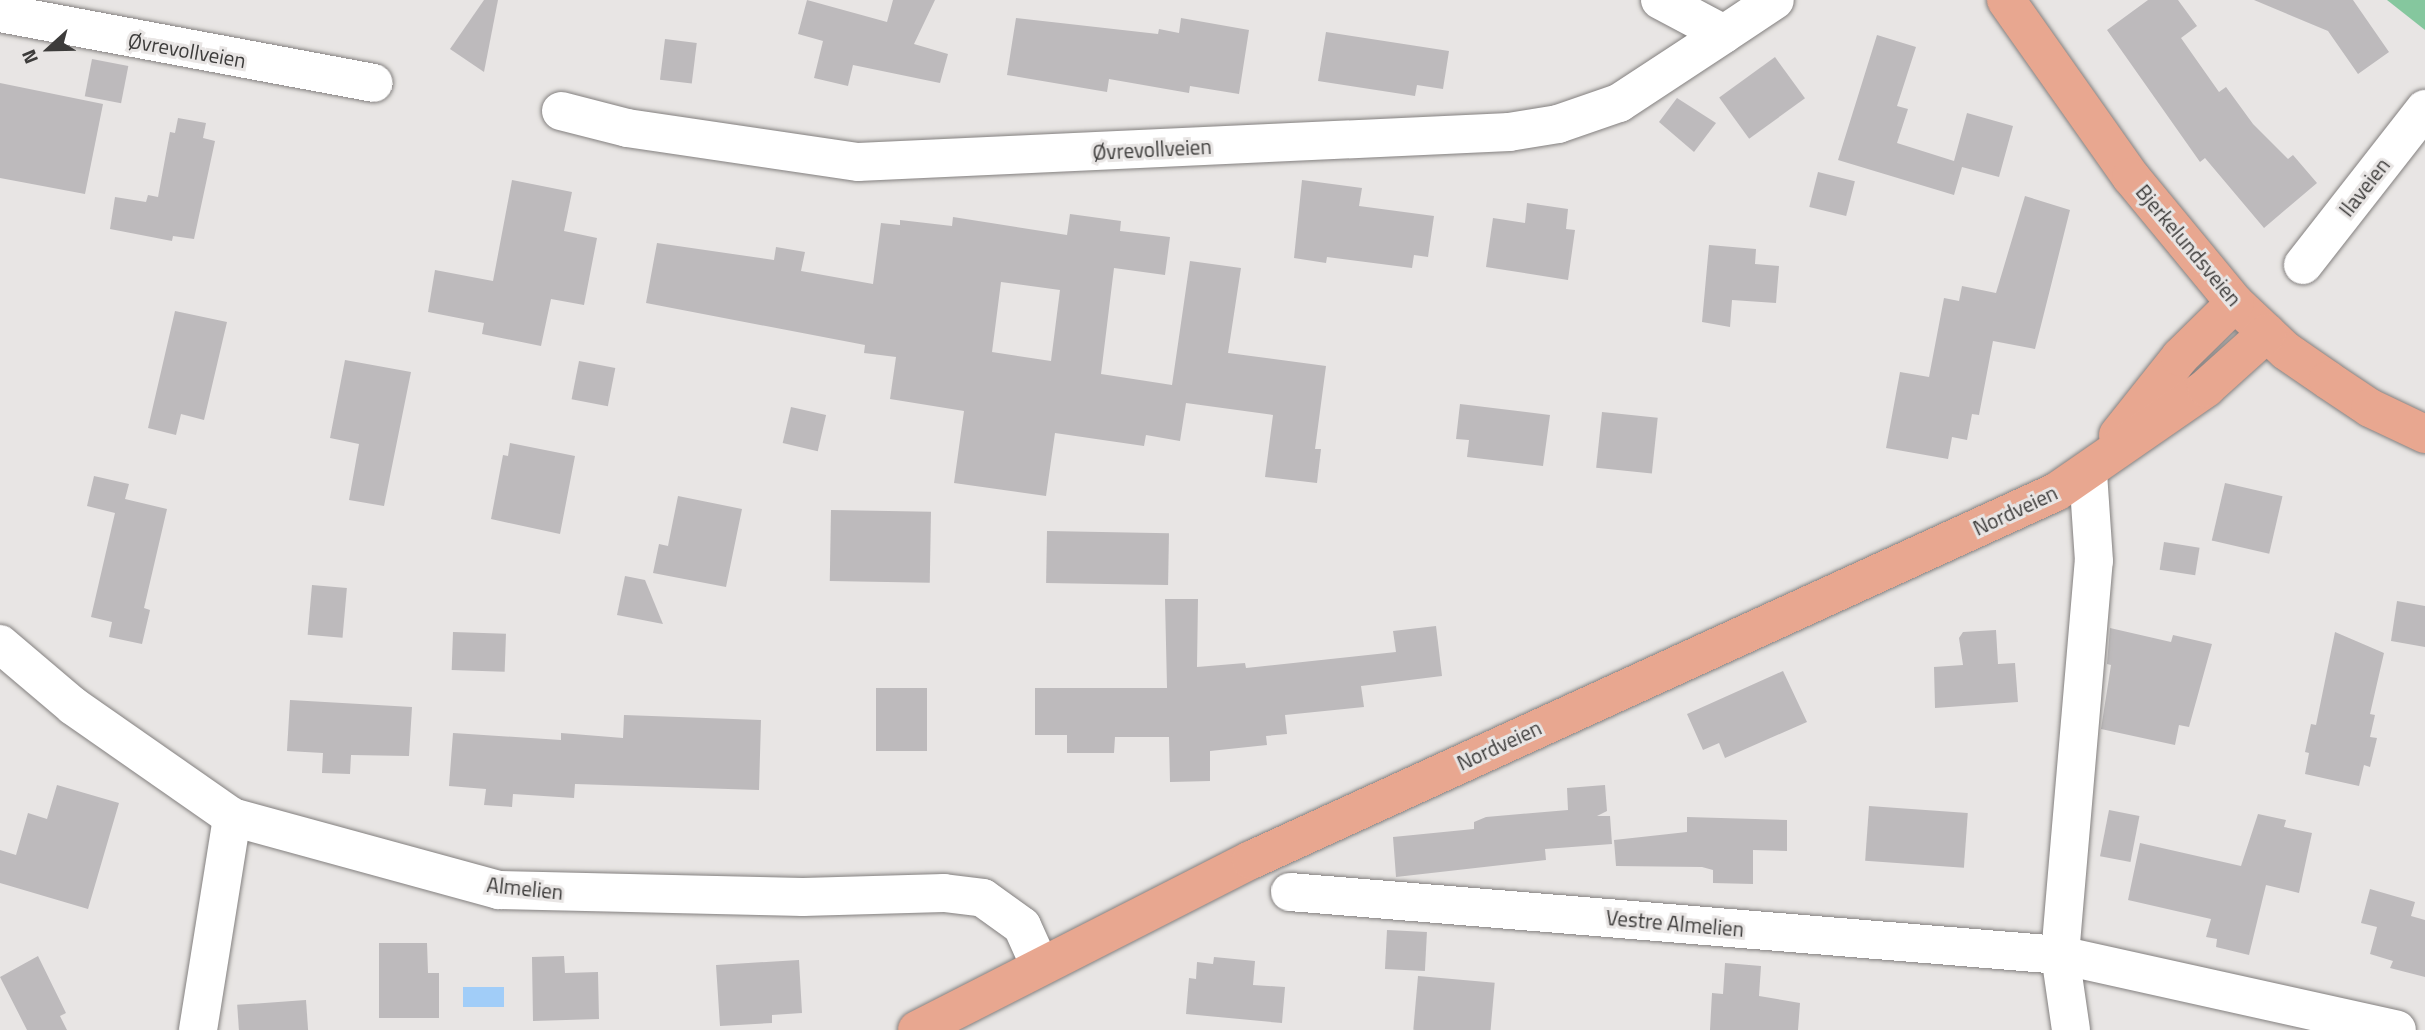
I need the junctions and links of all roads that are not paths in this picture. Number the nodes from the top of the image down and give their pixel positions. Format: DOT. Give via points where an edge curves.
graph roads {
  1 [pos="1660,0"];
  2 [pos="1775,0"];
  3 [pos="2006,0"];
  4 [pos="0,13"];
  5 [pos="1724,34"];
  6 [pos="374,83"];
  7 [pos="2425,109"];
  8 [pos="561,111"];
  9 [pos="2303,265"];
  10 [pos="2235,303"];
  11 [pos="2267,333"];
  12 [pos="2425,434"];
  13 [pos="2088,472"];
  14 [pos="0,644"];
  15 [pos="232,817"];
  16 [pos="1290,892"];
  17 [pos="2060,955"];
  18 [pos="1040,966"];
  19 [pos="198,1030"];
  20 [pos="917,1030"];
  21 [pos="2070,1030"];
  22 [pos="2397,1030"];
  1 -- 5 [label="street"];
  2 -- 5 [label="street, Øvrevollveien"];
  3 -- 10 [label="main road, Bjerkelundsveien" via="2140,188"];
  4 -- 6 [label="street, Øvrevollveien"];
  5 -- 8 [label="street, Øvrevollveien" via="1619,103 1558,124 1509,132 859,162 627,128"];
  7 -- 9 [label="street, Ilaveien"];
  10 -- 11 [label="main road, Bjerkelundsveien"];
  10 -- 13 [label="main road, Nordveien" via="2180,357"];
  11 -- 12 [label="main road, Bjerkelundsveien" via="2370,408"];
  11 -- 13 [label="main road, Nordveien" via="2206,388"];
  13 -- 17 [label="street" via="2094,561"];
  13 -- 18 [label="main road, Nordveien" via="2056,492 1263,854"];
  14 -- 15 [label="street, Almelien" via="73,706"];
  15 -- 18 [label="street, Almelien" via="499,890 803,897 944,893 983,898 1022,926"];
  15 -- 19 [label="street"];
  16 -- 17 [label="street, Vestre Almelien"];
  17 -- 21 [label="street"];
  17 -- 22 [label="street, Vestre Almelien"];
  18 -- 20 [label="main road, Nordveien"];
}
